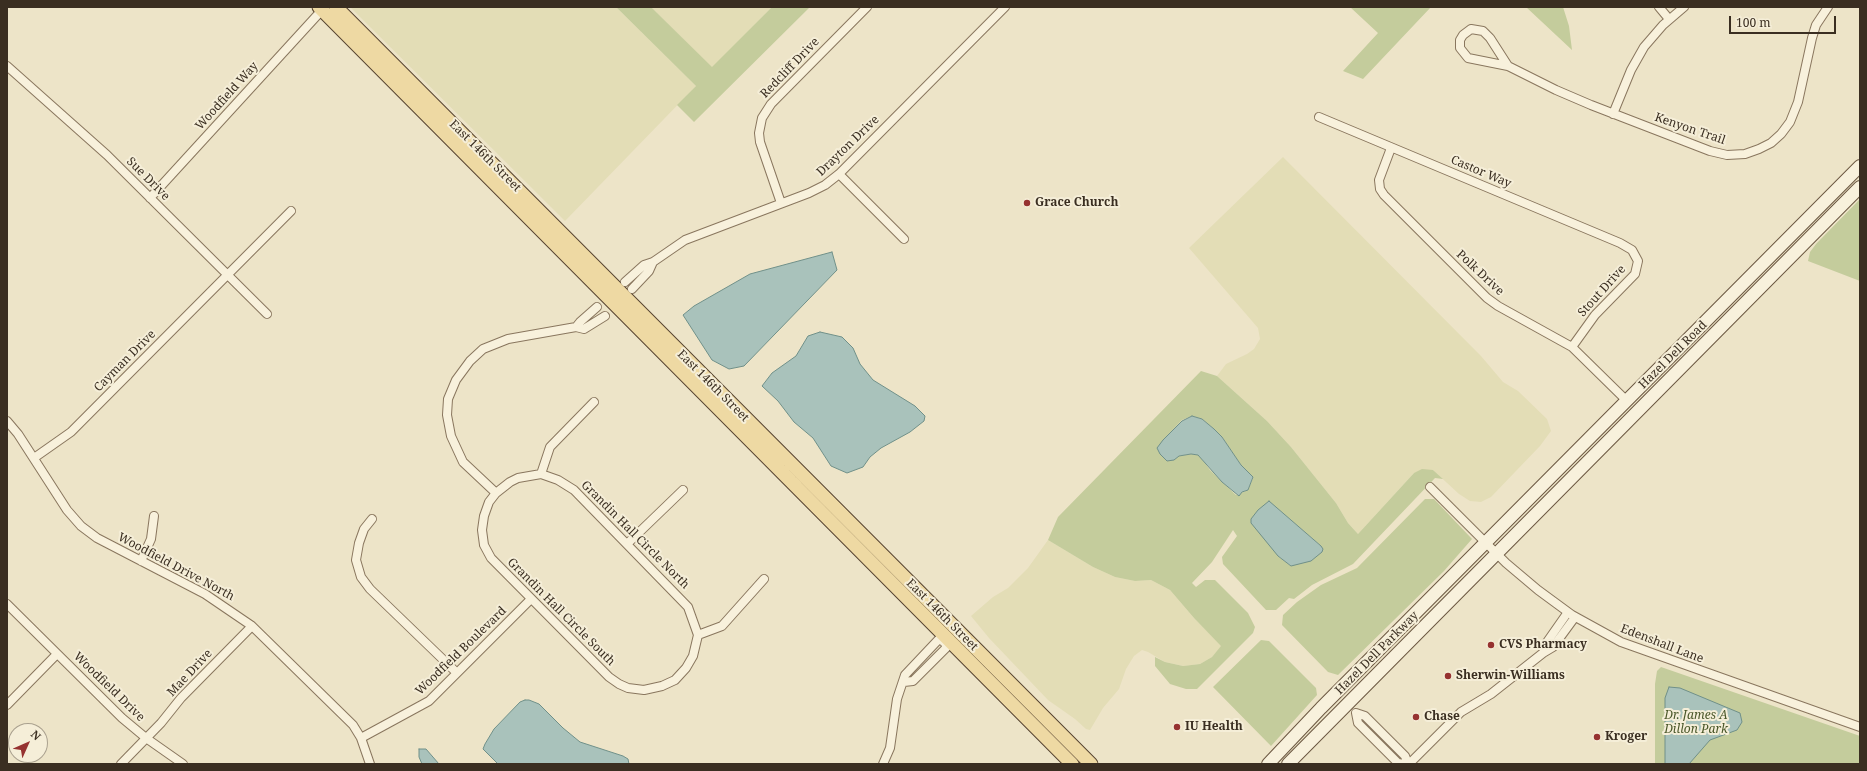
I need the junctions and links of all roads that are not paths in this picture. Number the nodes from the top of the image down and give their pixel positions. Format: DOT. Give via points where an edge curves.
graph roads {
  1 [pos="336,7"];
  2 [pos="867,7"];
  3 [pos="1005,7"];
  4 [pos="1659,7"];
  5 [pos="1684,7"];
  6 [pos="1828,7"];
  7 [pos="320,9"];
  8 [pos="1669,19"];
  9 [pos="7,66"];
  10 [pos="1508,66"];
  11 [pos="1613,114"];
  12 [pos="1319,117"];
  13 [pos="1391,148"];
  14 [pos="1860,166"];
  15 [pos="839,174"];
  16 [pos="1860,188"];
  17 [pos="150,198"];
  18 [pos="781,203"];
  19 [pos="290,211"];
  20 [pos="904,239"];
  21 [pos="1632,250"];
  22 [pos="653,262"];
  23 [pos="227,275"];
  24 [pos="625,282"];
  25 [pos="632,289"];
  26 [pos="597,307"];
  27 [pos="267,314"];
  28 [pos="605,316"];
  29 [pos="576,328"];
  30 [pos="1572,347"];
  31 [pos="1628,401"];
  32 [pos="594,402"];
  33 [pos="7,421"];
  34 [pos="34,458"];
  35 [pos="542,474"];
  36 [pos="1430,487"];
  37 [pos="683,490"];
  38 [pos="496,493"];
  39 [pos="154,516"];
  40 [pos="372,519"];
  41 [pos="1486,542"];
  42 [pos="627,544"];
  43 [pos="1496,553"];
  44 [pos="140,561"];
  45 [pos="764,579"];
  46 [pos="531,599"];
  47 [pos="7,604"];
  48 [pos="1568,612"];
  49 [pos="1575,617"];
  50 [pos="252,626"];
  51 [pos="698,635"];
  52 [pos="949,637"];
  53 [pos="1544,653"];
  54 [pos="57,654"];
  55 [pos="457,673"];
  56 [pos="7,705"];
  57 [pos="1860,727"];
  58 [pos="146,738"];
  59 [pos="361,738"];
  60 [pos="121,764"];
  61 [pos="183,764"];
  62 [pos="370,764"];
  63 [pos="883,764"];
  64 [pos="1072,764"];
  65 [pos="1091,764"];
  66 [pos="1268,764"];
  67 [pos="1288,764"];
  68 [pos="1404,764"];
  69 [pos="1408,764"];
  1 -- 52 [label="main road, East 146th Street"];
  2 -- 18 [label="street, Redcliff Drive" via="771,104 762,118 760,142"];
  3 -- 15 [label="street, Drayton Drive"];
  4 -- 8 [label="street"];
  5 -- 8 [label="street"];
  6 -- 11 [label="street, Kenyon Trail" via="1816,25 1793,117 1781,134 1763,148 1738,155 1721,154"];
  7 -- 17 [label="street, Woodfield Way"];
  7 -- 52 [label="main road, East 146th Street"];
  8 -- 11 [label="street" via="1639,54"];
  9 -- 17 [label="street, Sue Drive" via="107,155"];
  10 -- 10 [label="street, Kenyon Trail" via="1483,31 1471,29 1463,35 1460,48 1468,58"];
  10 -- 11 [label="street, Kenyon Trail"];
  12 -- 13 [label="street, Castor Way"];
  13 -- 21 [label="street, Castor Way"];
  13 -- 30 [label="street, Polk Drive" via="1379,180 1384,195 1487,298 1507,312"];
  14 -- 31 [label="main road, Hazel Dell Road"];
  15 -- 18 [label="street, Drayton Drive" via="817,190"];
  15 -- 20 [label="street"];
  16 -- 43 [label="main road, Hazel Dell Road"];
  17 -- 23 [label="street, Sue Drive"];
  18 -- 22 [label="street, Drayton Drive" via="684,240"];
  19 -- 23 [label="street, Cayman Drive"];
  21 -- 30 [label="street, Stout Drive" via="1638,261 1635,274 1595,315"];
  22 -- 24 [label="street, Drayton Drive" via="644,265"];
  22 -- 25 [label="street, Drayton Drive" via="650,271"];
  23 -- 27 [label="street, Sue Drive"];
  23 -- 34 [label="street, Cayman Drive" via="71,432"];
  26 -- 29 [label="street"];
  28 -- 29 [label="street" via="584,329"];
  29 -- 38 [label="street" via="508,339 483,349 456,380 448,399 447,415 451,436 464,462"];
  30 -- 31 [label="street, Polk Drive"];
  31 -- 41 [label="main road, Hazel Dell Road"];
  32 -- 35 [label="street" via="550,447"];
  33 -- 34 [label="street, Woodfield Drive North"];
  34 -- 44 [label="street, Woodfield Drive North" via="67,510 81,526 97,538"];
  35 -- 38 [label="street" via="518,478"];
  35 -- 42 [label="street, Grandin Hall Circle North" via="574,490"];
  36 -- 41 [label="street, Edenshall Lane"];
  37 -- 42 [label="street"];
  38 -- 46 [label="street, Grandin Hall Circle South" via="484,516 484,545 497,565"];
  39 -- 44 [label="street" via="151,539"];
  40 -- 55 [label="street" via="364,528 359,543 356,560 361,577 370,589"];
  41 -- 43 [label="street, Edenshall Lane"];
  41 -- 66 [label="main road, Hazel Dell Parkway"];
  42 -- 51 [label="street, Grandin Hall Circle North" via="688,607"];
  43 -- 48 [label="street, Edenshall Lane"];
  43 -- 67 [label="main road, Hazel Dell Parkway"];
  44 -- 50 [label="street, Woodfield Drive North" via="205,594"];
  45 -- 51 [label="street" via="722,626"];
  46 -- 51 [label="street, Grandin Hall Circle South" via="609,676 628,688 650,690 668,684 681,675 693,656"];
  46 -- 55 [label="street, Woodfield Boulevard"];
  47 -- 54 [label="street"];
  48 -- 49 [label="street, Edenshall Lane"];
  48 -- 53 [label="street" via="1547,642"];
  49 -- 53 [label="street" via="1553,648"];
  49 -- 57 [label="street, Edenshall Lane" via="1621,642"];
  50 -- 58 [label="street, Mae Drive"];
  50 -- 59 [label="street, Woodfield Drive North" via="344,715"];
  52 -- 63 [label="street" via="947,647 913,680 904,682 897,699 890,748"];
  52 -- 64 [label="main road, East 146th Street"];
  52 -- 65 [label="main road, East 146th Street"];
  53 -- 69 [label="street" via="1491,694 1462,712"];
  54 -- 56 [label="street, Woodfield Drive"];
  54 -- 58 [label="street, Woodfield Drive" via="115,712"];
  55 -- 59 [label="street, Woodfield Boulevard" via="429,701"];
  58 -- 60 [label="street, Mae Drive"];
  58 -- 61 [label="street, Woodfield Drive"];
  59 -- 62 [label="street, Woodfield Drive North"];
  68 -- 69 [label="street" via="1398,763 1358,723 1356,714 1365,716 1406,756"];
}
